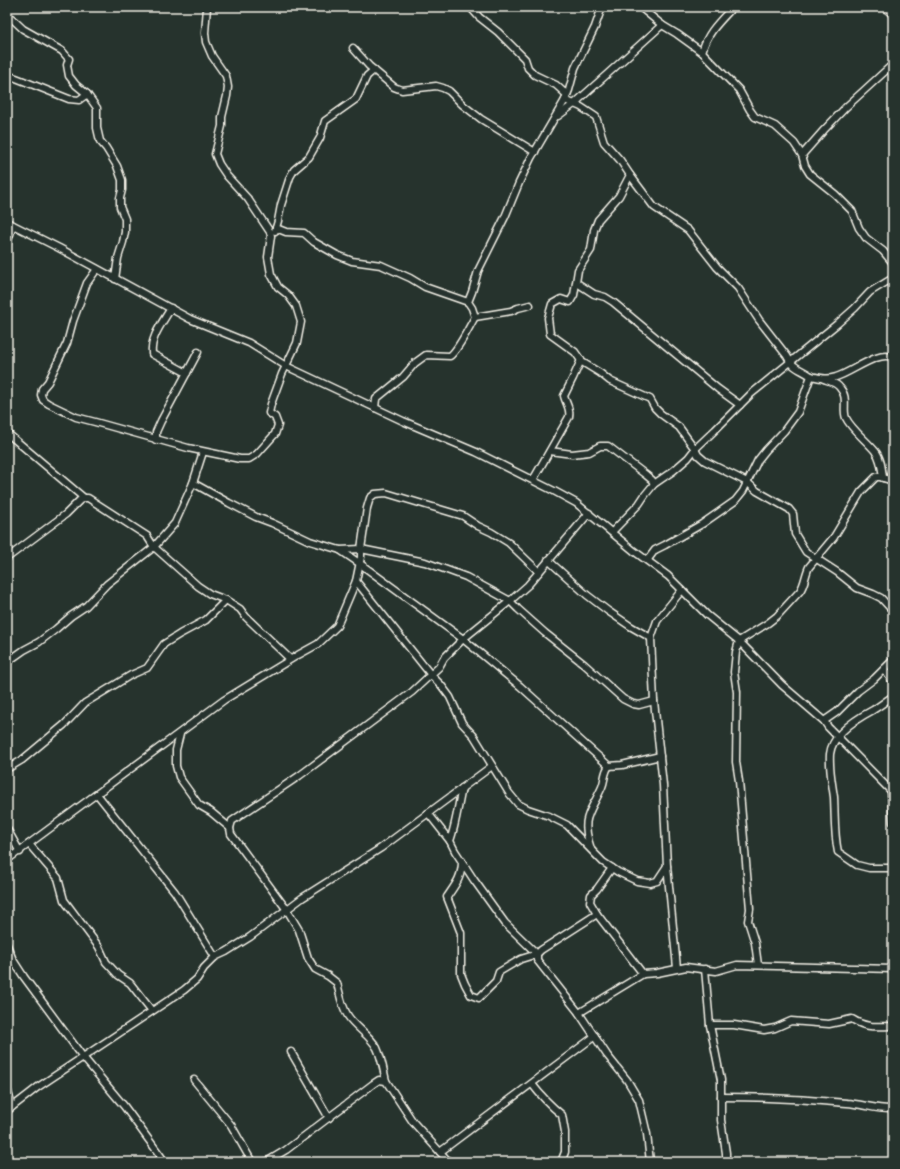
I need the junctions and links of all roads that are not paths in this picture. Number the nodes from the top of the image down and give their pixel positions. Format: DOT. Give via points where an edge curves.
graph roads {
  1 [pos="202,7"];
  2 [pos="207,7"];
  3 [pos="470,7"];
  4 [pos="602,7"];
  5 [pos="640,7"];
  6 [pos="733,7"];
  7 [pos="884,7"];
  8 [pos="7,14"];
  9 [pos="206,15"];
  10 [pos="893,15"];
  11 [pos="662,25"];
  12 [pos="353,48"];
  13 [pos="702,52"];
  14 [pos="893,64"];
  15 [pos="374,70"];
  16 [pos="7,75"];
  17 [pos="87,94"];
  18 [pos="566,97"];
  19 [pos="574,104"];
  20 [pos="555,118"];
  21 [pos="535,152"];
  22 [pos="802,155"];
  23 [pos="630,175"];
  24 [pos="10,223"];
  25 [pos="276,228"];
  26 [pos="271,236"];
  27 [pos="7,244"];
  28 [pos="893,263"];
  29 [pos="97,269"];
  30 [pos="893,278"];
  31 [pos="115,279"];
  32 [pos="576,283"];
  33 [pos="468,302"];
  34 [pos="530,306"];
  35 [pos="171,308"];
  36 [pos="475,317"];
  37 [pos="198,352"];
  38 [pos="893,358"];
  39 [pos="580,360"];
  40 [pos="790,362"];
  41 [pos="286,366"];
  42 [pos="187,373"];
  43 [pos="811,376"];
  44 [pos="824,379"];
  45 [pos="740,405"];
  46 [pos="375,408"];
  47 [pos="7,433"];
  48 [pos="156,440"];
  49 [pos="695,449"];
  50 [pos="550,451"];
  51 [pos="203,452"];
  52 [pos="883,478"];
  53 [pos="533,480"];
  54 [pos="893,481"];
  55 [pos="746,482"];
  56 [pos="193,483"];
  57 [pos="654,484"];
  58 [pos="84,498"];
  59 [pos="590,513"];
  60 [pos="612,532"];
  61 [pos="154,547"];
  62 [pos="361,549"];
  63 [pos="340,550"];
  64 [pos="7,558"];
  65 [pos="817,559"];
  66 [pos="548,560"];
  67 [pos="648,561"];
  68 [pos="359,563"];
  69 [pos="539,572"];
  70 [pos="356,581"];
  71 [pos="682,590"];
  72 [pos="226,600"];
  73 [pos="510,601"];
  74 [pos="893,611"];
  75 [pos="651,638"];
  76 [pos="463,639"];
  77 [pos="739,641"];
  78 [pos="290,660"];
  79 [pos="893,660"];
  80 [pos="7,662"];
  81 [pos="884,669"];
  82 [pos="431,675"];
  83 [pos="893,682"];
  84 [pos="893,696"];
  85 [pos="654,702"];
  86 [pos="824,722"];
  87 [pos="180,734"];
  88 [pos="838,736"];
  89 [pos="660,756"];
  90 [pos="492,766"];
  91 [pos="609,766"];
  92 [pos="7,769"];
  93 [pos="462,788"];
  94 [pos="892,792"];
  95 [pos="97,794"];
  96 [pos="428,813"];
  97 [pos="893,822"];
  98 [pos="230,828"];
  99 [pos="7,830"];
  100 [pos="450,841"];
  101 [pos="29,844"];
  102 [pos="592,851"];
  103 [pos="20,852"];
  104 [pos="7,860"];
  105 [pos="462,861"];
  106 [pos="667,866"];
  107 [pos="612,868"];
  108 [pos="893,868"];
  109 [pos="286,910"];
  110 [pos="598,914"];
  111 [pos="7,946"];
  112 [pos="537,954"];
  113 [pos="215,957"];
  114 [pos="758,965"];
  115 [pos="677,968"];
  116 [pos="705,969"];
  117 [pos="893,969"];
  118 [pos="642,974"];
  119 [pos="152,1011"];
  120 [pos="578,1013"];
  121 [pos="710,1025"];
  122 [pos="893,1026"];
  123 [pos="595,1036"];
  124 [pos="291,1052"];
  125 [pos="82,1058"];
  126 [pos="194,1080"];
  127 [pos="386,1081"];
  128 [pos="532,1084"];
  129 [pos="7,1088"];
  130 [pos="721,1098"];
  131 [pos="10,1109"];
  132 [pos="893,1109"];
  133 [pos="329,1118"];
  134 [pos="440,1152"];
  135 [pos="165,1162"];
  136 [pos="252,1162"];
  137 [pos="266,1162"];
  138 [pos="449,1162"];
  139 [pos="561,1162"];
  140 [pos="650,1162"];
  141 [pos="726,1162"];
  1 -- 9 [label="street"];
  2 -- 9 [label="street"];
  3 -- 18 [label="street" via="525,59 528,68 556,85"];
  4 -- 18 [label="street" via="575,68"];
  5 -- 11 [label="street"];
  6 -- 13 [label="street" via="710,33"];
  7 -- 10 [label="street"];
  8 -- 17 [label="street" via="23,29 62,51 68,59 69,76"];
  9 -- 26 [label="street" via="206,42 226,76 228,87 215,154 227,176 248,199"];
  11 -- 13 [label="street"];
  11 -- 19 [label="street"];
  12 -- 15 [label="street"];
  13 -- 22 [label="street" via="739,90 755,117 775,126 794,143"];
  14 -- 22 [label="street" via="846,107"];
  15 -- 21 [label="street" via="398,89 436,86 449,91 481,119"];
  15 -- 25 [label="street" via="367,76 356,99 325,121 320,138 309,157 294,170 281,205"];
  16 -- 17 [label="street" via="69,99 79,100"];
  17 -- 31 [label="street" via="97,108 100,141 118,166 122,180 120,207 125,219 125,232"];
  18 -- 19 [label="street"];
  18 -- 20 [label="street"];
  19 -- 20 [label="street"];
  19 -- 23 [label="street" via="596,117 604,142"];
  20 -- 21 [label="street"];
  21 -- 33 [label="street" via="480,267"];
  22 -- 28 [label="street" via="810,174 852,212 854,220 866,238 883,250"];
  23 -- 32 [label="street" via="619,196 598,220 591,250 578,270"];
  23 -- 40 [label="street" via="654,207 688,230 717,267 738,288"];
  24 -- 27 [label="street"];
  24 -- 29 [label="street"];
  25 -- 26 [label="street"];
  25 -- 33 [label="street" via="286,232 304,233 337,255 352,261 381,265 425,287"];
  26 -- 41 [label="street" via="268,257 271,274 278,287 296,306 301,322 298,343"];
  29 -- 31 [label="street"];
  29 -- 48 [label="street" via="87,283 67,344 41,395 49,404 76,416"];
  30 -- 40 [label="street" via="870,292"];
  31 -- 35 [label="street"];
  32 -- 39 [label="street" via="572,300 570,302 561,299 552,304 548,318 550,334 575,352"];
  32 -- 45 [label="street" via="613,302"];
  33 -- 36 [label="street"];
  34 -- 36 [label="street" via="511,312"];
  35 -- 41 [label="street" via="190,319 249,343"];
  35 -- 42 [label="street" via="154,338 152,354"];
  36 -- 46 [label="street" via="453,354 428,354 419,360 376,399"];
  37 -- 42 [label="street"];
  38 -- 44 [label="street" via="875,358 845,374"];
  39 -- 49 [label="street" via="610,381 650,400 661,414 679,427"];
  39 -- 50 [label="street" via="564,396 570,412 569,417"];
  40 -- 43 [label="street"];
  40 -- 45 [label="street"];
  41 -- 46 [label="street"];
  41 -- 51 [label="street" via="269,413 275,417 278,425 275,434 257,454 249,459 240,459"];
  42 -- 48 [label="street" via="161,421 156,432"];
  43 -- 44 [label="street"];
  43 -- 55 [label="street" via="798,412 758,460"];
  44 -- 52 [label="street" via="841,388 845,398 846,417 876,452"];
  45 -- 49 [label="street"];
  46 -- 53 [label="street"];
  47 -- 58 [label="street"];
  48 -- 51 [label="street"];
  49 -- 55 [label="street" via="705,462"];
  49 -- 57 [label="street" via="673,471"];
  50 -- 53 [label="street"];
  50 -- 57 [label="street" via="572,454 608,446"];
  51 -- 56 [label="street"];
  52 -- 54 [label="street"];
  52 -- 65 [label="street" via="876,477 865,486 834,537"];
  53 -- 59 [label="street"];
  55 -- 65 [label="street" via="792,512 797,538 806,552"];
  55 -- 67 [label="street" via="735,501 702,524 655,550"];
  56 -- 61 [label="street" via="175,523"];
  56 -- 63 [label="street" via="256,517 310,541"];
  57 -- 60 [label="street"];
  58 -- 61 [label="street" via="147,536"];
  58 -- 64 [label="street"];
  59 -- 60 [label="street"];
  59 -- 66 [label="street"];
  60 -- 67 [label="street"];
  61 -- 72 [label="street" via="198,586"];
  61 -- 80 [label="street" via="107,584 86,606 42,640"];
  62 -- 63 [label="street"];
  62 -- 68 [label="street"];
  62 -- 69 [label="street" via="370,498 375,494 386,493 463,516 509,543"];
  62 -- 73 [label="street" via="425,562 466,577"];
  63 -- 68 [label="street"];
  65 -- 74 [label="street" via="857,588 881,598"];
  65 -- 77 [label="street" via="806,572 802,587 796,596 777,616"];
  66 -- 69 [label="street"];
  66 -- 75 [label="street" via="608,611"];
  67 -- 71 [label="street"];
  68 -- 70 [label="street"];
  68 -- 76 [label="street"];
  69 -- 73 [label="street"];
  70 -- 78 [label="street" via="337,626 318,644"];
  70 -- 82 [label="street"];
  71 -- 75 [label="street" via="657,621"];
  71 -- 77 [label="street"];
  72 -- 78 [label="street" via="240,609"];
  72 -- 92 [label="street" via="206,620 164,644 147,668 85,703 64,725 22,760"];
  73 -- 76 [label="street"];
  73 -- 85 [label="street" via="623,699 639,705"];
  75 -- 85 [label="street"];
  76 -- 82 [label="street"];
  76 -- 91 [label="street"];
  77 -- 86 [label="street" via="782,685"];
  77 -- 114 [label="street" via="734,672 737,692 736,762 750,909 748,921"];
  78 -- 87 [label="street" via="224,700"];
  79 -- 81 [label="street"];
  81 -- 83 [label="street"];
  81 -- 86 [label="street"];
  82 -- 90 [label="street" via="450,697 462,723 474,736"];
  82 -- 98 [label="street" via="299,776 232,821"];
  84 -- 88 [label="street" via="855,720"];
  85 -- 89 [label="street"];
  86 -- 88 [label="street"];
  87 -- 95 [label="street"];
  87 -- 98 [label="street" via="176,750 178,777 199,805"];
  88 -- 94 [label="street"];
  88 -- 108 [label="street" via="830,752 829,766 838,852 857,865"];
  89 -- 91 [label="street"];
  89 -- 106 [label="street"];
  90 -- 93 [label="street"];
  90 -- 102 [label="street" via="518,804 567,825"];
  91 -- 102 [label="street" via="586,821"];
  93 -- 96 [label="street"];
  93 -- 100 [label="street" via="455,829"];
  94 -- 97 [label="street"];
  95 -- 101 [label="street"];
  95 -- 113 [label="street" via="175,892"];
  96 -- 100 [label="street"];
  96 -- 109 [label="street" via="381,848"];
  98 -- 109 [label="street" via="231,834"];
  99 -- 103 [label="street"];
  100 -- 105 [label="street"];
  101 -- 103 [label="street"];
  101 -- 119 [label="street" via="58,878 64,900 99,947 106,962 118,975 130,982"];
  102 -- 107 [label="street"];
  103 -- 104 [label="street"];
  105 -- 112 [label="street" via="505,922"];
  105 -- 112 [label="street" via="462,871 447,897 461,933 461,974 471,995 479,998 496,981 499,972 521,958"];
  106 -- 107 [label="street" via="657,881 650,883 637,881"];
  106 -- 115 [label="street"];
  107 -- 110 [label="street" via="591,895 590,902"];
  109 -- 113 [label="street" via="250,937"];
  109 -- 127 [label="street" via="299,930 308,958 315,969 337,983 341,1002 348,1016 378,1048"];
  110 -- 112 [label="street"];
  110 -- 118 [label="street"];
  111 -- 125 [label="street" via="24,977"];
  112 -- 120 [label="street" via="537,960"];
  113 -- 119 [label="street" via="197,979"];
  114 -- 116 [label="street" via="737,965 716,971"];
  114 -- 117 [label="street"];
  115 -- 116 [label="street"];
  115 -- 118 [label="street"];
  116 -- 121 [label="street"];
  118 -- 120 [label="street"];
  119 -- 125 [label="street"];
  120 -- 123 [label="street"];
  121 -- 122 [label="street" via="734,1025 764,1030 791,1021 830,1024 852,1019 868,1026"];
  121 -- 130 [label="street" via="721,1080"];
  123 -- 128 [label="street"];
  123 -- 140 [label="street" via="639,1100"];
  124 -- 133 [label="street"];
  125 -- 131 [label="street"];
  125 -- 135 [label="street" via="124,1106"];
  126 -- 136 [label="street" via="231,1125"];
  127 -- 133 [label="street" via="379,1080"];
  127 -- 134 [label="street" via="413,1122"];
  128 -- 134 [label="street"];
  128 -- 139 [label="street" via="552,1108 562,1115 565,1152"];
  129 -- 131 [label="street"];
  130 -- 132 [label="street" via="792,1099"];
  130 -- 141 [label="street"];
  133 -- 137 [label="street"];
  134 -- 138 [label="street"];
}
